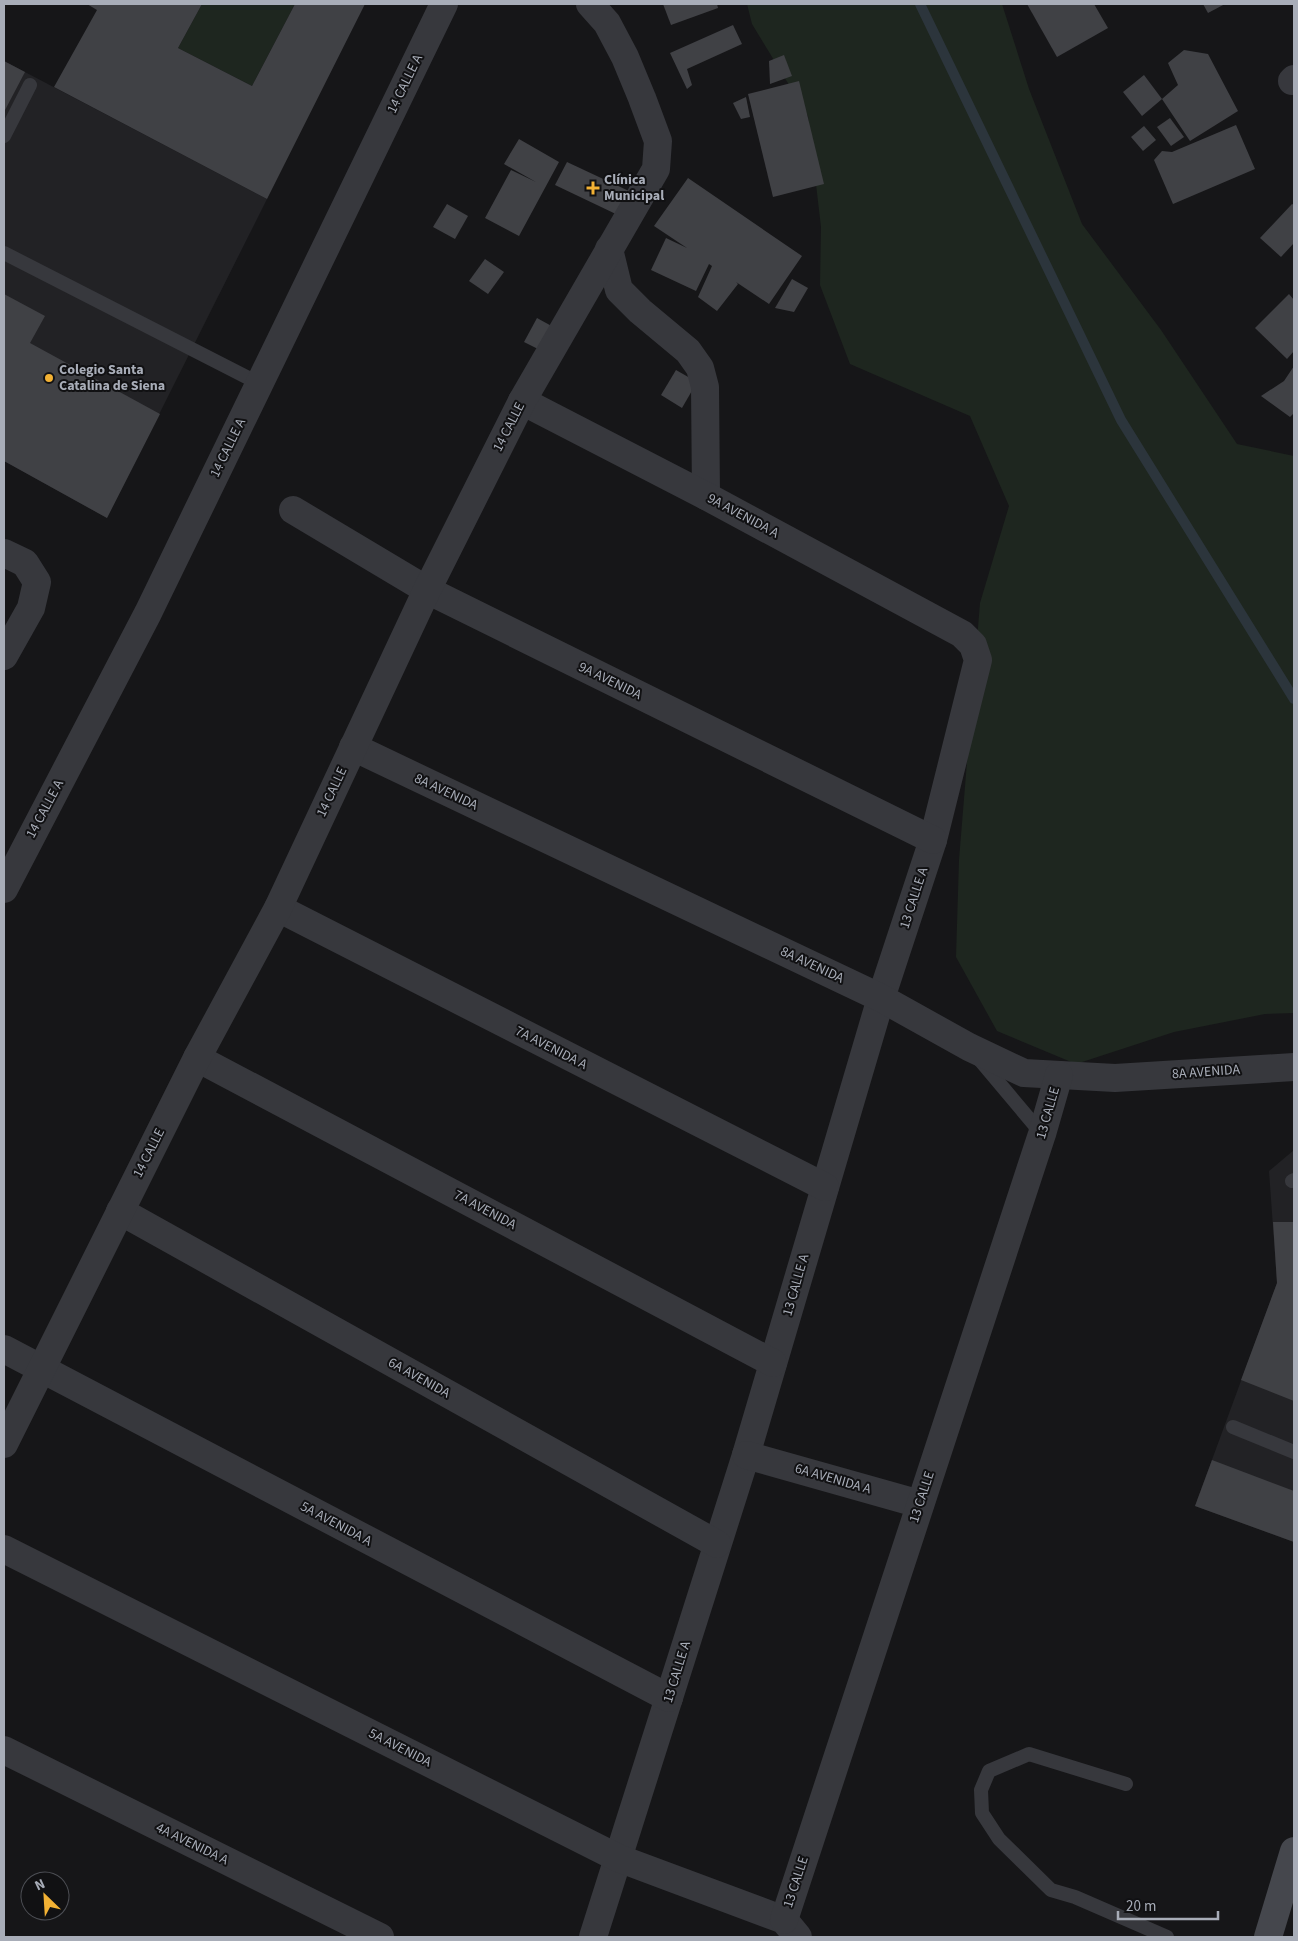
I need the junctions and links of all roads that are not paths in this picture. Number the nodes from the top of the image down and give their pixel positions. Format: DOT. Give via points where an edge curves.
graph roads {
  1 [pos="444,4"];
  2 [pos="590,4"];
  3 [pos="30,85"];
  4 [pos="4,136"];
  5 [pos="609,249"];
  6 [pos="4,253"];
  7 [pos="260,384"];
  8 [pos="522,401"];
  9 [pos="706,496"];
  10 [pos="293,510"];
  11 [pos="4,553"];
  12 [pos="427,590"];
  13 [pos="962,634"];
  14 [pos="4,656"];
  15 [pos="353,747"];
  16 [pos="933,840"];
  17 [pos="4,888"];
  18 [pos="278,908"];
  19 [pos="881,998"];
  20 [pos="969,1047"];
  21 [pos="197,1058"];
  22 [pos="1294,1067"];
  23 [pos="1059,1075"];
  24 [pos="1042,1134"];
  25 [pos="825,1187"];
  26 [pos="120,1211"];
  27 [pos="4,1349"];
  28 [pos="773,1363"];
  29 [pos="41,1369"];
  30 [pos="1233,1427"];
  31 [pos="4,1444"];
  32 [pos="1294,1452"];
  33 [pos="746,1455"];
  34 [pos="920,1504"];
  35 [pos="717,1544"];
  36 [pos="4,1549"];
  37 [pos="669,1698"];
  38 [pos="4,1750"];
  39 [pos="1126,1784"];
  40 [pos="1294,1852"];
  41 [pos="618,1858"];
  42 [pos="791,1928"];
  43 [pos="380,1937"];
  44 [pos="593,1937"];
  45 [pos="1167,1937"];
  46 [pos="1268,1937"];
  1 -- 7 [label="street, 14 CALLE A"];
  2 -- 5 [label="street, 14 CALLE" via="607,23 625,57 658,141 656,169"];
  3 -- 4 [label="lane"];
  5 -- 8 [label="street, 14 CALLE"];
  5 -- 9 [label="street" via="619,290 688,351 700,368 705,387"];
  6 -- 7 [label="lane"];
  7 -- 17 [label="street, 14 CALLE A" via="148,613"];
  8 -- 9 [label="street, 9A AVENIDA A"];
  8 -- 12 [label="street, 14 CALLE"];
  9 -- 13 [label="street, 9A AVENIDA A"];
  10 -- 12 [label="street, 9A AVENIDA"];
  11 -- 14 [label="street" via="24,563 37,582 31,608"];
  12 -- 15 [label="street, 14 CALLE"];
  12 -- 16 [label="street, 9A AVENIDA"];
  13 -- 16 [label="street, 13 CALLE A" via="973,645 978,660"];
  15 -- 18 [label="street, 14 CALLE"];
  15 -- 19 [label="street, 8A AVENIDA"];
  16 -- 19 [label="street, 13 CALLE A"];
  18 -- 21 [label="street, 14 CALLE"];
  18 -- 25 [label="street, 7A AVENIDA A"];
  19 -- 20 [label="street, 8A AVENIDA"];
  19 -- 25 [label="street, 13 CALLE A"];
  20 -- 23 [label="street, 8A AVENIDA" via="1024,1073"];
  20 -- 24 [label="lane"];
  21 -- 26 [label="street, 14 CALLE"];
  21 -- 28 [label="street, 7A AVENIDA"];
  22 -- 23 [label="street, 8A AVENIDA" via="1115,1078"];
  23 -- 24 [label="street, 13 CALLE"];
  24 -- 34 [label="street, 13 CALLE"];
  25 -- 28 [label="street, 13 CALLE A"];
  26 -- 29 [label="street, 14 CALLE"];
  26 -- 35 [label="street, 6A AVENIDA"];
  27 -- 29 [label="street, 5A AVENIDA A"];
  28 -- 33 [label="street, 13 CALLE A"];
  29 -- 31 [label="street, 14 CALLE"];
  29 -- 37 [label="street, 5A AVENIDA A"];
  30 -- 32 [label="lane"];
  33 -- 34 [label="street, 6A AVENIDA A"];
  33 -- 35 [label="street, 13 CALLE A"];
  34 -- 42 [label="street, 13 CALLE"];
  35 -- 37 [label="street, 13 CALLE A"];
  36 -- 41 [label="street, 5A AVENIDA"];
  37 -- 41 [label="street, 13 CALLE A"];
  38 -- 43 [label="street, 4A AVENIDA A"];
  39 -- 45 [label="lane" via="1029,1754 989,1771 981,1790 982,1813 999,1839 1050,1890 1076,1897"];
  40 -- 46 [label="main road"];
  41 -- 42 [label="street, 5A AVENIDA"];
  41 -- 44 [label="street, 13 CALLE A"];
}
